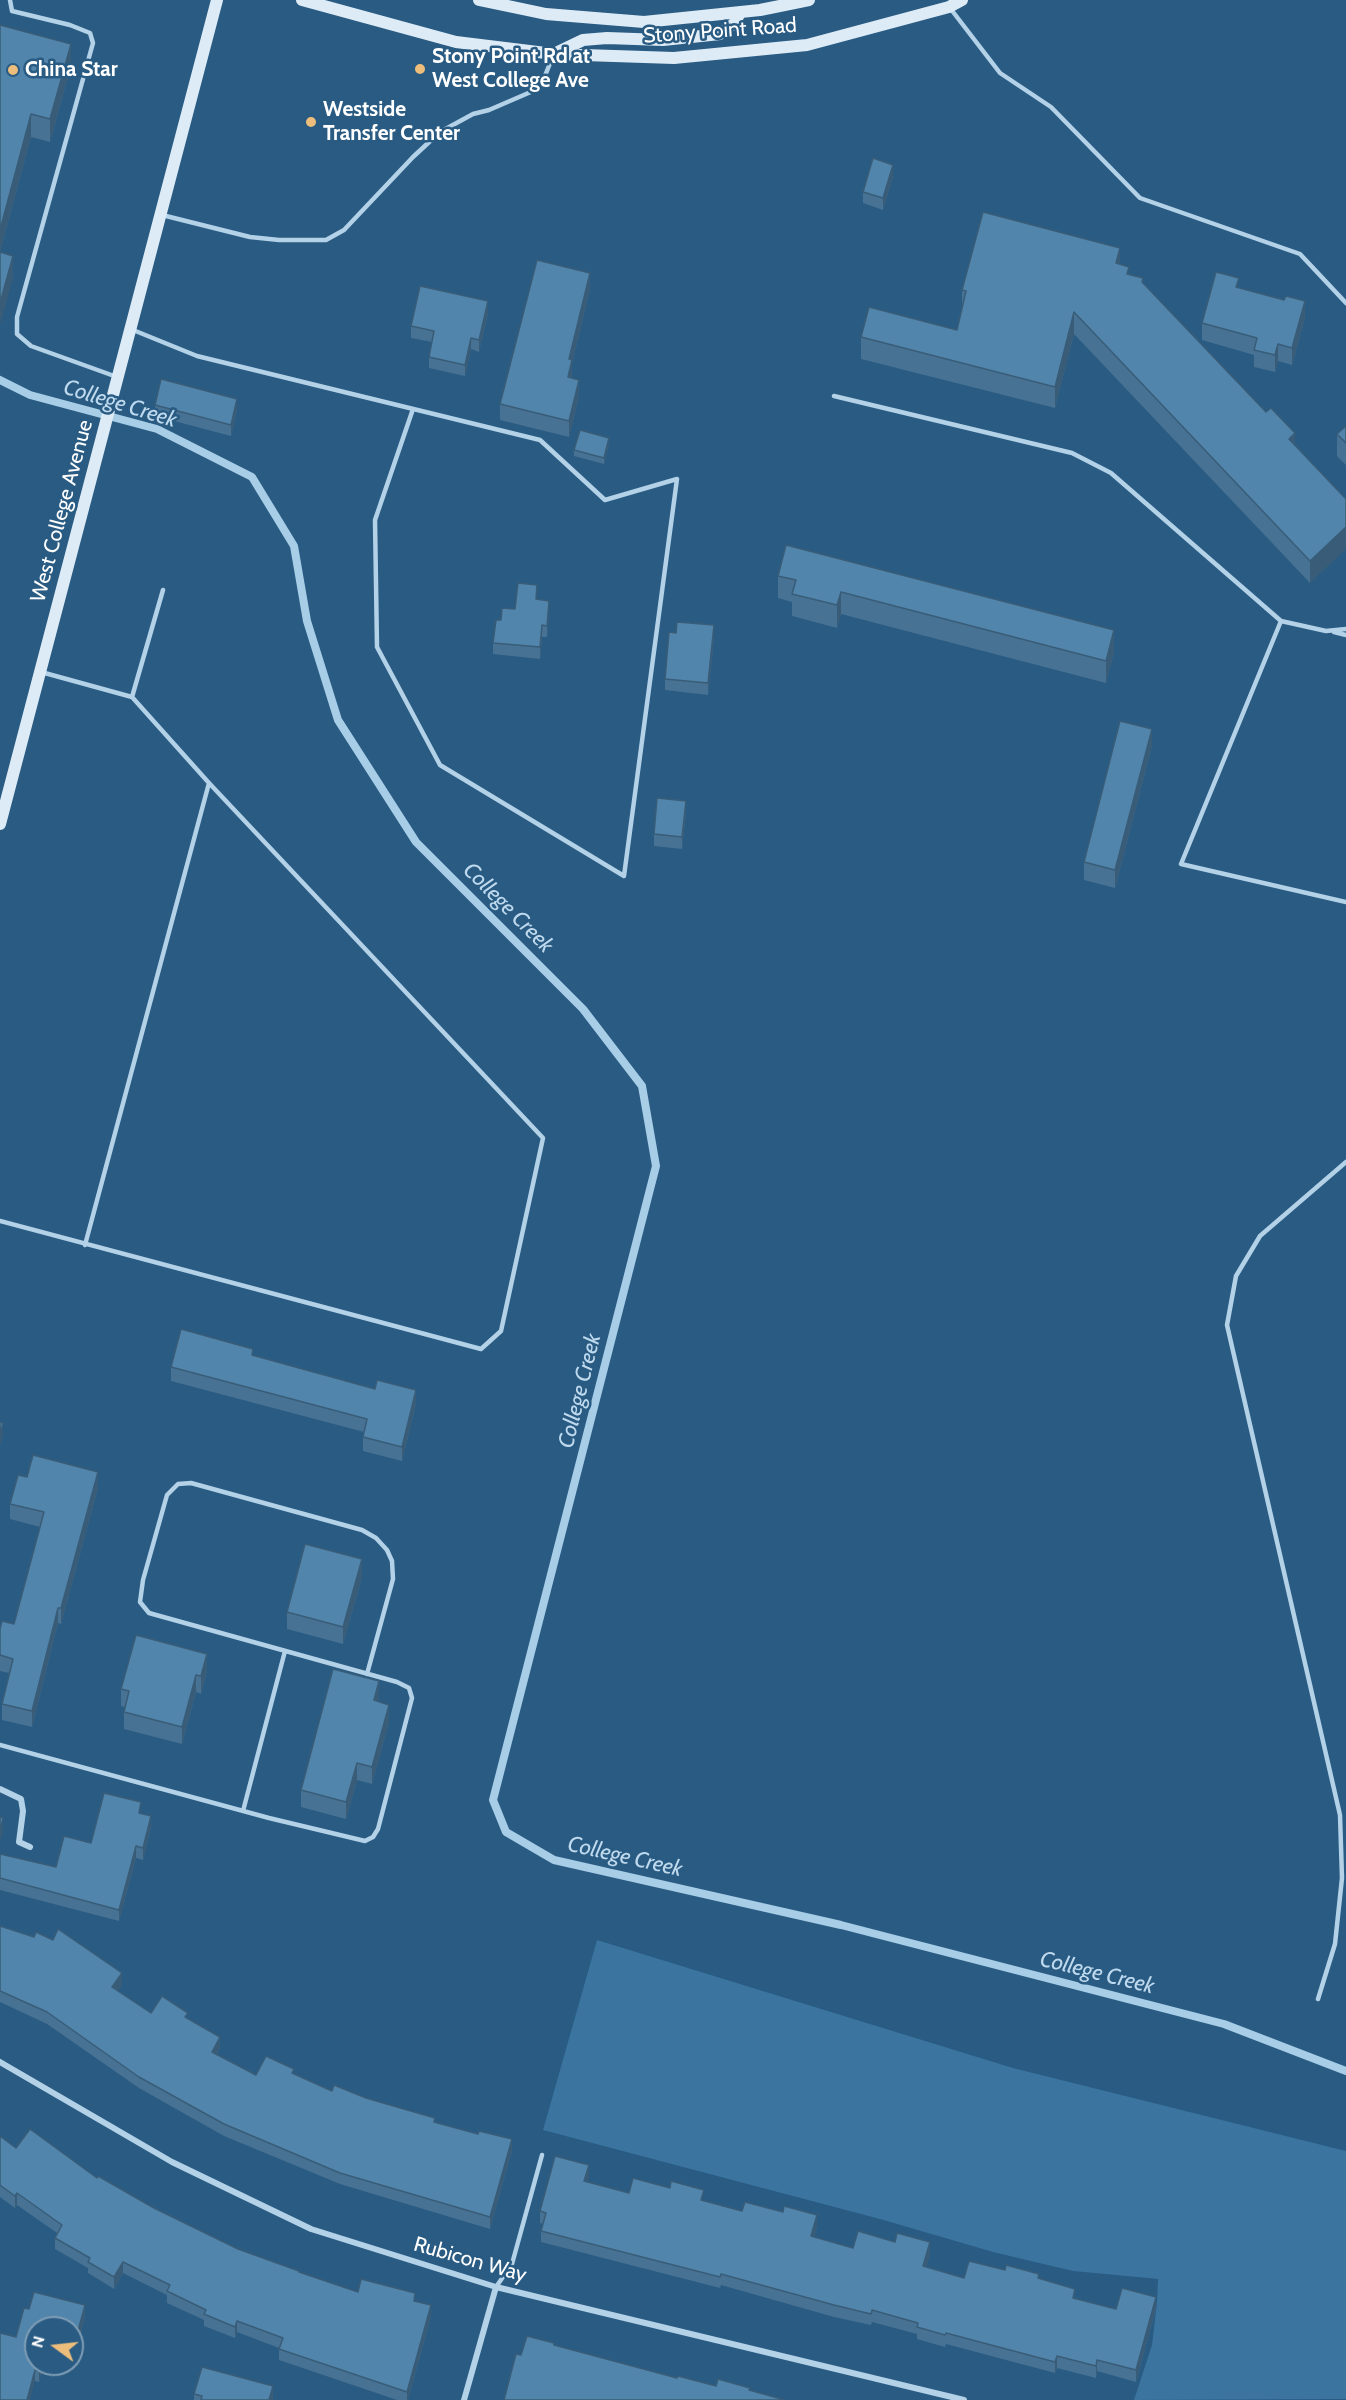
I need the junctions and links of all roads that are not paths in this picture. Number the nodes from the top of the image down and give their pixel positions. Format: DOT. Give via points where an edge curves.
graph roads {
  1 [pos="10,0"];
  2 [pos="217,0"];
  3 [pos="302,0"];
  4 [pos="479,0"];
  5 [pos="809,0"];
  6 [pos="962,0"];
  7 [pos="949,7"];
  8 [pos="740,12"];
  9 [pos="554,54"];
  10 [pos="162,215"];
  11 [pos="1346,303"];
  12 [pos="130,329"];
  13 [pos="117,377"];
  14 [pos="834,396"];
  15 [pos="413,409"];
  16 [pos="163,590"];
  17 [pos="1281,621"];
  18 [pos="1346,629"];
  19 [pos="1326,631"];
  20 [pos="1346,635"];
  21 [pos="39,672"];
  22 [pos="132,697"];
  23 [pos="209,783"];
  24 [pos="0,824"];
  25 [pos="1346,903"];
  26 [pos="1346,1162"];
  27 [pos="0,1221"];
  28 [pos="85,1245"];
  29 [pos="285,1651"];
  30 [pos="367,1674"];
  31 [pos="0,1745"];
  32 [pos="0,1789"];
  33 [pos="243,1811"];
  34 [pos="30,1847"];
  35 [pos="1318,1999"];
  36 [pos="0,2062"];
  37 [pos="542,2155"];
  38 [pos="496,2287"];
  39 [pos="464,2400"];
  40 [pos="964,2400"];
  1 -- 13 [label="lane" via="12,11 70,25 90,33 93,43 17,317 17,334 31,346"];
  2 -- 10 [label="main road, West College Avenue"];
  3 -- 9 [label="main road, Stony Point Road" via="456,42"];
  4 -- 8 [label="main road, Stony Point Road" via="546,14 644,22"];
  5 -- 8 [label="main road, Stony Point Road"];
  6 -- 7 [label="main road, Stony Point Road"];
  7 -- 9 [label="main road, Stony Point Road" via="807,45 674,58"];
  7 -- 11 [label="lane" via="999,73 1051,107 1140,198 1300,254"];
  8 -- 9 [label="main road" via="735,23 720,34 663,40 583,40"];
  9 -- 10 [label="lane" via="540,88 472,114 440,132 344,230 326,240 250,237"];
  10 -- 12 [label="main road, West College Avenue"];
  12 -- 13 [label="main road, West College Avenue"];
  12 -- 15 [label="lane" via="197,356"];
  13 -- 21 [label="main road, West College Avenue"];
  14 -- 17 [label="lane" via="1072,453 1111,473"];
  15 -- 15 [label="lane" via="540,440 605,500 677,479 624,876 440,765 377,647 375,520"];
  16 -- 22 [label="lane"];
  17 -- 19 [label="lane"];
  17 -- 25 [label="lane" via="1181,864"];
  18 -- 19 [label="lane"];
  19 -- 20 [label="lane"];
  21 -- 22 [label="lane"];
  21 -- 24 [label="main road, West College Avenue"];
  22 -- 23 [label="lane"];
  23 -- 28 [label="lane"];
  23 -- 28 [label="lane" via="543,1138 501,1331 482,1349"];
  26 -- 35 [label="lane" via="1260,1236 1236,1276 1227,1325 1340,1815 1342,1878 1336,1933"];
  27 -- 28 [label="lane"];
  29 -- 30 [label="lane"];
  29 -- 30 [label="lane" via="149,1613 140,1602 167,1495 178,1484 192,1484 362,1530 376,1538 392,1561 393,1579"];
  29 -- 33 [label="lane"];
  30 -- 33 [label="lane" via="409,1688 412,1698 373,1837 365,1841"];
  31 -- 33 [label="lane"];
  32 -- 34 [label="street" via="21,1798 19,1842"];
  36 -- 38 [label="street, Rubicon Way" via="172,2162 311,2229"];
  37 -- 38 [label="lane" via="512,2264"];
  38 -- 39 [label="street"];
  38 -- 40 [label="street, Rubicon Way"];
}
